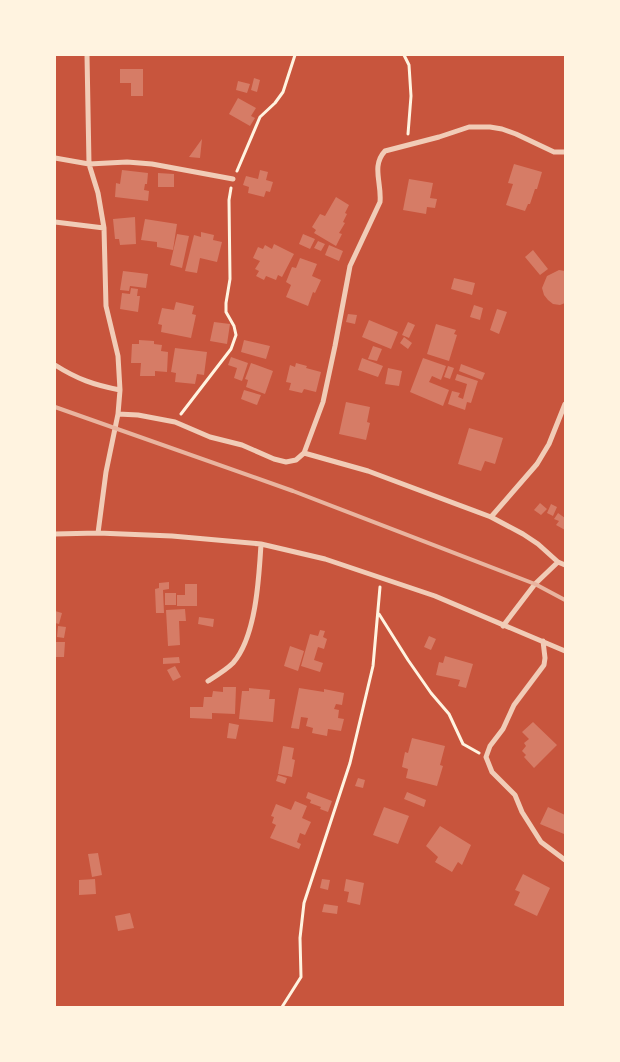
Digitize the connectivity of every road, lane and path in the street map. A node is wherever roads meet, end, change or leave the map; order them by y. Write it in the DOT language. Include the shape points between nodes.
graph roads {
  1 [pos="88,55"];
  2 [pos="295,55"];
  3 [pos="404,55"];
  4 [pos="405,145"];
  5 [pos="565,152"];
  6 [pos="55,158"];
  7 [pos="89,164"];
  8 [pos="233,179"];
  9 [pos="55,222"];
  10 [pos="104,228"];
  11 [pos="55,365"];
  12 [pos="120,390"];
  13 [pos="565,404"];
  14 [pos="118,414"];
  15 [pos="175,422"];
  16 [pos="304,453"];
  17 [pos="491,517"];
  18 [pos="98,533"];
  19 [pos="55,534"];
  20 [pos="261,544"];
  21 [pos="558,562"];
  22 [pos="565,565"];
  23 [pos="380,578"];
  24 [pos="378,613"];
  25 [pos="503,626"];
  26 [pos="543,641"];
  27 [pos="565,652"];
  28 [pos="208,681"];
  29 [pos="486,757"];
  30 [pos="565,860"];
  31 [pos="282,1007"];
  1 -- 7 [label="street"];
  2 -- 8 [label="path" via="283,92 260,117"];
  3 -- 4 [label="path" via="409,66 411,96 410,129"];
  4 -- 5 [label="street" via="469,127 490,127 516,134 554,152"];
  4 -- 16 [label="street" via="385,151 379,158 380,202 350,266 323,402"];
  6 -- 7 [label="street"];
  7 -- 8 [label="street" via="152,164"];
  7 -- 10 [label="street"];
  8 -- 15 [label="path" via="229,200 230,279 226,312 236,335 230,349"];
  9 -- 10 [label="street"];
  10 -- 12 [label="street" via="106,306 118,356"];
  11 -- 12 [label="street" via="74,377"];
  12 -- 14 [label="street"];
  13 -- 17 [label="street" via="537,464"];
  14 -- 15 [label="street"];
  14 -- 18 [label="street"];
  15 -- 16 [label="street" via="286,462 296,460"];
  16 -- 17 [label="street" via="368,471"];
  17 -- 21 [label="street" via="538,544"];
  18 -- 19 [label="street"];
  18 -- 20 [label="street"];
  20 -- 23 [label="street" via="325,559"];
  20 -- 28 [label="street" via="256,600 242,650 232,664"];
  21 -- 22 [label="street"];
  21 -- 25 [label="street" via="535,584"];
  23 -- 24 [label="path"];
  23 -- 25 [label="street" via="435,596"];
  24 -- 29 [label="path" via="449,714 463,744"];
  24 -- 31 [label="path" via="373,666 350,763 304,903 300,938 301,977"];
  25 -- 26 [label="street"];
  26 -- 27 [label="street"];
  26 -- 29 [label="street" via="544,665 514,705"];
  29 -- 30 [label="street" via="492,772 515,794 541,842"];
}
